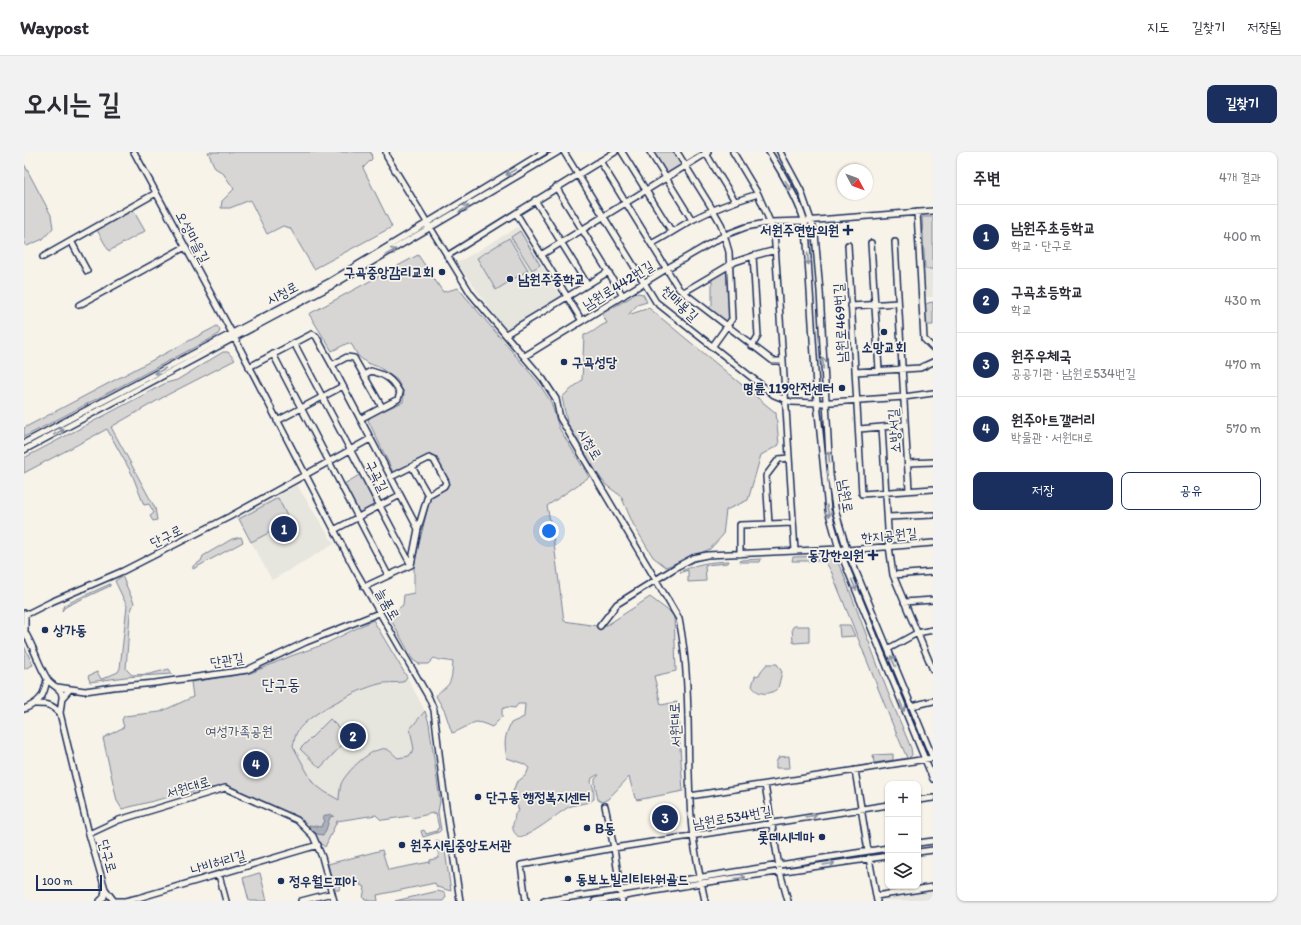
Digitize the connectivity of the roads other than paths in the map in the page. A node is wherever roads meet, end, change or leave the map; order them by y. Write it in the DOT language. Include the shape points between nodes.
graph roads {
  1 [pos="134,152"];
  2 [pos="386,152"];
  3 [pos="544,152"];
  4 [pos="558,152"];
  5 [pos="564,152"];
  6 [pos="615,152"];
  7 [pos="622,152"];
  8 [pos="650,152"];
  9 [pos="678,152"];
  10 [pos="707,152"];
  11 [pos="733,152"];
  12 [pos="769,152"];
  13 [pos="780,152"];
  14 [pos="600,161"];
  15 [pos="686,166"];
  16 [pos="578,174"];
  17 [pos="666,178"];
  18 [pos="556,187"];
  19 [pos="646,190"];
  20 [pos="156,193"];
  21 [pos="758,194"];
  22 [pos="536,200"];
  23 [pos="735,201"];
  24 [pos="626,203"];
  25 [pos="714,210"];
  26 [pos="933,211"];
  27 [pos="516,212"];
  28 [pos="917,212"];
  29 [pos="604,216"];
  30 [pos="692,220"];
  31 [pos="811,220"];
  32 [pos="804,221"];
  33 [pos="771,222"];
  34 [pos="427,223"];
  35 [pos="430,229"];
  36 [pos="581,230"];
  37 [pos="672,232"];
  38 [pos="725,235"];
  39 [pos="71,241"];
  40 [pos="895,242"];
  41 [pos="561,243"];
  42 [pos="871,243"];
  43 [pos="651,244"];
  44 [pos="848,245"];
  45 [pos="185,247"];
  46 [pos="776,250"];
  47 [pos="541,255"];
  48 [pos="447,256"];
  49 [pos="752,256"];
  50 [pos="43,257"];
  51 [pos="730,264"];
  52 [pos="666,269"];
  53 [pos="87,271"];
  54 [pos="608,272"];
  55 [pos="644,283"];
  56 [pos="587,284"];
  57 [pos="684,292"];
  58 [pos="567,296"];
  59 [pos="623,296"];
  60 [pos="898,303"];
  61 [pos="79,305"];
  62 [pos="875,305"];
  63 [pos="851,306"];
  64 [pos="582,321"];
  65 [pos="727,326"];
  66 [pos="506,334"];
  67 [pos="233,336"];
  68 [pos="294,343"];
  69 [pos="752,346"];
  70 [pos="712,347"];
  71 [pos="933,348"];
  72 [pos="273,354"];
  73 [pos="525,356"];
  74 [pos="783,361"];
  75 [pos="933,362"];
  76 [pos="332,365"];
  77 [pos="249,367"];
  78 [pos="902,369"];
  79 [pos="879,370"];
  80 [pos="855,372"];
  81 [pos="364,375"];
  82 [pos="343,386"];
  83 [pos="933,393"];
  84 [pos="322,397"];
  85 [pos="904,397"];
  86 [pos="857,399"];
  87 [pos="785,400"];
  88 [pos="825,402"];
  89 [pos="817,403"];
  90 [pos="382,407"];
  91 [pos="302,408"];
  92 [pos="360,419"];
  93 [pos="277,421"];
  94 [pos="905,425"];
  95 [pos="882,427"];
  96 [pos="859,429"];
  97 [pos="370,439"];
  98 [pos="24,443"];
  99 [pos="24,450"];
  100 [pos="350,450"];
  101 [pos="789,458"];
  102 [pos="329,462"];
  103 [pos="933,462"];
  104 [pos="908,463"];
  105 [pos="412,467"];
  106 [pos="305,475"];
  107 [pos="391,477"];
  108 [pos="933,489"];
  109 [pos="910,490"];
  110 [pos="886,492"];
  111 [pos="400,495"];
  112 [pos="428,495"];
  113 [pos="379,506"];
  114 [pos="933,515"];
  115 [pos="358,517"];
  116 [pos="888,517"];
  117 [pos="792,523"];
  118 [pos="769,524"];
  119 [pos="418,529"];
  120 [pos="334,530"];
  121 [pos="933,543"];
  122 [pos="889,546"];
  123 [pos="839,549"];
  124 [pos="847,550"];
  125 [pos="795,551"];
  126 [pos="740,554"];
  127 [pos="411,565"];
  128 [pos="933,572"];
  129 [pos="388,574"];
  130 [pos="893,575"];
  131 [pos="656,579"];
  132 [pos="364,587"];
  133 [pos="933,600"];
  134 [pos="904,602"];
  135 [pos="379,613"];
  136 [pos="24,616"];
  137 [pos="600,626"];
  138 [pos="933,630"];
  139 [pos="24,632"];
  140 [pos="917,633"];
  141 [pos="888,649"];
  142 [pos="933,653"];
  143 [pos="926,654"];
  144 [pos="933,670"];
  145 [pos="48,679"];
  146 [pos="55,687"];
  147 [pos="46,690"];
  148 [pos="69,690"];
  149 [pos="43,696"];
  150 [pos="62,700"];
  151 [pos="933,701"];
  152 [pos="36,704"];
  153 [pos="47,704"];
  154 [pos="53,706"];
  155 [pos="912,706"];
  156 [pos="24,709"];
  157 [pos="60,712"];
  158 [pos="933,758"];
  159 [pos="925,760"];
  160 [pos="856,770"];
  161 [pos="933,779"];
  162 [pos="765,785"];
  163 [pos="690,796"];
  164 [pos="933,798"];
  165 [pos="921,800"];
  166 [pos="885,805"];
  167 [pos="605,806"];
  168 [pos="862,808"];
  169 [pos="773,823"];
  170 [pos="89,834"];
  171 [pos="693,836"];
  172 [pos="933,841"];
  173 [pos="921,843"];
  174 [pos="318,845"];
  175 [pos="614,848"];
  176 [pos="885,848"];
  177 [pos="933,850"];
  178 [pos="868,851"];
  179 [pos="921,852"];
  180 [pos="885,856"];
  181 [pos="869,858"];
  182 [pos="779,864"];
  183 [pos="780,872"];
  184 [pos="219,875"];
  185 [pos="700,877"];
  186 [pos="701,883"];
  187 [pos="933,887"];
  188 [pos="620,890"];
  189 [pos="332,894"];
  190 [pos="105,898"];
  191 [pos="621,899"];
  192 [pos="876,899"];
  193 [pos="114,901"];
  194 [pos="124,901"];
  195 [pos="226,901"];
  196 [pos="301,901"];
  197 [pos="334,901"];
  198 [pos="460,901"];
  199 [pos="526,901"];
  200 [pos="544,901"];
  201 [pos="595,901"];
  202 [pos="706,901"];
  203 [pos="788,901"];
  1 -- 20 [label="street, 오성마을길"];
  2 -- 34 [label="street"];
  3 -- 34 [label="street, 시청로, one-way"];
  35 -- 4 [label="street, 시청로, one-way"];
  5 -- 16 [label="street, 천매봉길"];
  6 -- 14 [label="street"];
  7 -- 19 [label="street"];
  8 -- 17 [label="street"];
  9 -- 15 [label="street"];
  10 -- 15 [label="street"];
  10 -- 23 [label="street"];
  11 -- 21 [label="street"];
  12 -- 32 [label="street, 남원로, one-way"];
  13 -- 31 [label="street, 남원로" via="801,191"];
  14 -- 16 [label="street"];
  14 -- 24 [label="street, 천매봉길"];
  15 -- 17 [label="street"];
  15 -- 25 [label="street"];
  16 -- 18 [label="street"];
  16 -- 29 [label="street, 천매봉길"];
  17 -- 19 [label="street"];
  17 -- 30 [label="street"];
  18 -- 22 [label="street"];
  18 -- 36 [label="street"];
  19 -- 24 [label="street"];
  19 -- 37 [label="street"];
  20 -- 39 [label="street"];
  20 -- 45 [label="street, 오성마을길"];
  21 -- 23 [label="street"];
  21 -- 33 [label="street"];
  22 -- 27 [label="street"];
  22 -- 41 [label="street"];
  23 -- 25 [label="street"];
  24 -- 29 [label="street"];
  24 -- 43 [label="street, 천매봉길"];
  25 -- 30 [label="street"];
  25 -- 38 [label="street"];
  26 -- 28 [label="street"];
  27 -- 47 [label="street"];
  27 -- 48 [label="street"];
  28 -- 31 [label="street"];
  28 -- 71 [label="street" via="924,339"];
  29 -- 36 [label="street"];
  29 -- 55 [label="street, 천매봉길"];
  30 -- 37 [label="street"];
  31 -- 32 [label="street, 남원로442번길"];
  88 -- 31 [label="street, 남원로, one-way" via="820,291 815,234"];
  32 -- 33 [label="street, 남원로442번길"];
  32 -- 89 [label="street, 남원로, one-way"];
  33 -- 38 [label="street, 남원로442번길"];
  33 -- 46 [label="street"];
  34 -- 35 [label="street"];
  34 -- 67 [label="street, 시청로"];
  35 -- 48 [label="street, 시청로"];
  67 -- 35 [label="street, 시청로, one-way" via="331,286"];
  36 -- 41 [label="street"];
  36 -- 54 [label="street"];
  37 -- 43 [label="street"];
  38 -- 51 [label="street"];
  38 -- 52 [label="street, 남원로442번길"];
  39 -- 50 [label="street"];
  39 -- 53 [label="street"];
  40 -- 60 [label="street"];
  41 -- 47 [label="street"];
  41 -- 56 [label="street"];
  42 -- 62 [label="street"];
  43 -- 52 [label="street, 천매봉길"];
  44 -- 63 [label="street, 남원로469번길"];
  45 -- 61 [label="street"];
  45 -- 67 [label="street, 오성마을길"];
  46 -- 49 [label="street, 천매봉길"];
  46 -- 74 [label="street"];
  47 -- 58 [label="street"];
  48 -- 66 [label="street, 시청로" via="471,294"];
  49 -- 51 [label="street, 천매봉길"];
  49 -- 69 [label="street" via="758,336"];
  51 -- 57 [label="street, 천매봉길"];
  51 -- 65 [label="street" via="732,319"];
  52 -- 55 [label="street, 남원로442번길"];
  52 -- 57 [label="street, 천매봉길" via="679,289"];
  54 -- 56 [label="street"];
  54 -- 59 [label="street"];
  55 -- 59 [label="street, 남원로442번길"];
  55 -- 70 [label="street, 천매봉길" via="656,302"];
  56 -- 58 [label="street"];
  57 -- 65 [label="street, 천매봉길"];
  58 -- 64 [label="street"];
  58 -- 66 [label="street"];
  59 -- 64 [label="street, 남원로442번길"];
  60 -- 62 [label="street"];
  60 -- 78 [label="street"];
  62 -- 63 [label="street"];
  62 -- 79 [label="street"];
  63 -- 80 [label="street, 남원로469번길"];
  64 -- 73 [label="street, 남원로442번길"];
  65 -- 69 [label="street, 천매봉길"];
  65 -- 70 [label="street"];
  66 -- 73 [label="street, 시청로"];
  67 -- 77 [label="street, 늘품로"];
  67 -- 98 [label="street, 시청로, one-way"];
  99 -- 67 [label="street, 시청로, one-way"];
  68 -- 72 [label="street, 구곡길"];
  68 -- 76 [label="street, 구곡길" via="312,334 316,336"];
  68 -- 84 [label="street, 구곡길"];
  69 -- 74 [label="street, 천매봉길" via="773,362"];
  70 -- 87 [label="street, 천매봉길" via="774,395"];
  72 -- 77 [label="street, 구곡길"];
  72 -- 91 [label="street"];
  73 -- 131 [label="street, 시청로" via="556,398 560,418"];
  74 -- 87 [label="street"];
  75 -- 78 [label="street" via="920,368"];
  76 -- 81 [label="street" via="347,357 354,358"];
  76 -- 82 [label="street, 구곡길"];
  77 -- 93 [label="street, 늘품로"];
  78 -- 79 [label="street"];
  78 -- 85 [label="street"];
  79 -- 80 [label="street"];
  80 -- 86 [label="street, 남원로469번길"];
  81 -- 90 [label="street"];
  81 -- 90 [label="street" via="371,371 390,378 400,393 398,399"];
  82 -- 84 [label="street"];
  82 -- 92 [label="street, 구곡길"];
  83 -- 85 [label="street"];
  84 -- 91 [label="street"];
  84 -- 100 [label="street, 구곡길"];
  85 -- 86 [label="street"];
  85 -- 94 [label="street, 소방서길"];
  86 -- 88 [label="street"];
  86 -- 96 [label="street, 남원로469번길"];
  87 -- 89 [label="street, 천매봉길"];
  87 -- 101 [label="street"];
  88 -- 89 [label="street"];
  124 -- 88 [label="street, 남원로, one-way" via="836,513 831,482"];
  89 -- 123 [label="street, 남원로, one-way" via="828,510"];
  90 -- 92 [label="street"];
  91 -- 93 [label="street"];
  91 -- 102 [label="street"];
  92 -- 97 [label="street, 구곡길"];
  93 -- 106 [label="street, 늘품로"];
  94 -- 95 [label="street"];
  94 -- 104 [label="street, 소방서길"];
  95 -- 96 [label="street"];
  95 -- 110 [label="street, 소방서길"];
  96 -- 110 [label="street, 남원로469번길" via="862,494"];
  97 -- 100 [label="street, 단구로"];
  97 -- 107 [label="street, 구곡길"];
  100 -- 102 [label="street, 단구로"];
  100 -- 113 [label="street, 구곡길"];
  101 -- 117 [label="street"];
  101 -- 118 [label="street" via="779,459 766,476"];
  102 -- 106 [label="street, 단구로"];
  102 -- 115 [label="street"];
  103 -- 104 [label="street, 소방서길"];
  104 -- 109 [label="street, 소방서길"];
  105 -- 107 [label="street, 구곡길"];
  105 -- 112 [label="street"];
  105 -- 112 [label="street, 구곡길" via="429,458 438,465 446,482 444,486"];
  106 -- 120 [label="street, 늘품로"];
  106 -- 136 [label="street, 단구로" via="123,571"];
  107 -- 111 [label="street, 구곡길"];
  108 -- 109 [label="street"];
  109 -- 110 [label="street"];
  110 -- 116 [label="street, 소방서길"];
  111 -- 113 [label="street"];
  111 -- 119 [label="street, 구곡길"];
  112 -- 119 [label="street"];
  113 -- 115 [label="street"];
  113 -- 127 [label="street, 구곡길"];
  114 -- 116 [label="street"];
  115 -- 120 [label="street"];
  115 -- 129 [label="street"];
  116 -- 122 [label="street, 소방서길"];
  117 -- 118 [label="street"];
  117 -- 125 [label="street"];
  118 -- 126 [label="street" via="740,525"];
  119 -- 127 [label="street"];
  120 -- 132 [label="street, 늘품로"];
  121 -- 122 [label="street, 한지공원길"];
  122 -- 124 [label="street, 한지공원길"];
  122 -- 130 [label="street, 소방서길"];
  123 -- 124 [label="street, 한지공원길"];
  123 -- 125 [label="street"];
  123 -- 159 [label="street, 남원로, one-way"];
  124 -- 141 [label="street, 남원로"];
  125 -- 126 [label="street"];
  126 -- 131 [label="street" via="693,558"];
  127 -- 129 [label="street"];
  128 -- 130 [label="street"];
  129 -- 132 [label="street"];
  130 -- 134 [label="street, 소방서길"];
  131 -- 137 [label="street" via="618,604"];
  131 -- 163 [label="street, 서원대로" via="679,619 683,638"];
  132 -- 135 [label="street, 늘품로"];
  133 -- 134 [label="street"];
  134 -- 140 [label="street, 소방서길"];
  135 -- 148 [label="street, 단관길" via="306,642 247,670 85,692"];
  135 -- 198 [label="street, 늘품로" via="434,710"];
  136 -- 139 [label="street"];
  138 -- 140 [label="street"];
  139 -- 145 [label="street"];
  140 -- 141 [label="street"];
  140 -- 143 [label="street, 소방서길"];
  155 -- 141 [label="street, 남원로, one-way"];
  142 -- 143 [label="street"];
  143 -- 144 [label="street, 소방서길"];
  145 -- 146 [label="street"];
  145 -- 147 [label="street"];
  146 -- 147 [label="street"];
  146 -- 148 [label="street, 단관길"];
  146 -- 150 [label="street" via="62,692"];
  147 -- 149 [label="street"];
  148 -- 150 [label="street"];
  149 -- 152 [label="street"];
  149 -- 153 [label="street"];
  150 -- 154 [label="street"];
  150 -- 157 [label="street, 단구로"];
  151 -- 155 [label="street"];
  152 -- 153 [label="street"];
  152 -- 156 [label="street"];
  153 -- 154 [label="street"];
  154 -- 157 [label="street"];
  155 -- 158 [label="street, 남원로"];
  157 -- 170 [label="street, 단구로"];
  158 -- 159 [label="street, 남원로"];
  159 -- 160 [label="street, 남원로"];
  159 -- 161 [label="street, 남원로"];
  160 -- 162 [label="street, 남원로"];
  160 -- 168 [label="street"];
  162 -- 163 [label="street, 남원로"];
  162 -- 169 [label="street"];
  163 -- 171 [label="street, 서원대로"];
  164 -- 165 [label="street"];
  166 -- 168 [label="street, 남원로534번길"];
  167 -- 175 [label="street"];
  169 -- 168 [label="street, 남원로534번길, one-way"];
  168 -- 178 [label="street"];
  169 -- 171 [label="street, 남원로534번길"];
  169 -- 182 [label="street"];
  170 -- 174 [label="street, 서원대로" via="119,820 225,788 297,820"];
  170 -- 190 [label="street, 단구로" via="105,889"];
  171 -- 175 [label="street, 남원로534번길"];
  171 -- 185 [label="street, 서원대로"];
  172 -- 173 [label="street"];
  174 -- 184 [label="street, 나비허리길"];
  174 -- 189 [label="street, 서원대로"];
  175 -- 188 [label="street"];
  175 -- 199 [label="street, 남원로534번길" via="520,865"];
  176 -- 178 [label="street"];
  177 -- 179 [label="street"];
  178 -- 182 [label="street"];
  180 -- 181 [label="street"];
  183 -- 181 [label="street, one-way"];
  181 -- 192 [label="street"];
  182 -- 183 [label="street"];
  182 -- 185 [label="street"];
  186 -- 183 [label="street, one-way"];
  183 -- 203 [label="street"];
  184 -- 194 [label="street, 나비허리길"];
  184 -- 195 [label="street"];
  185 -- 186 [label="street, 서원대로"];
  185 -- 188 [label="street"];
  186 -- 191 [label="street"];
  186 -- 202 [label="street"];
  187 -- 192 [label="street"];
  188 -- 191 [label="street"];
  188 -- 200 [label="street"];
  189 -- 196 [label="street"];
  189 -- 197 [label="street, 서원대로"];
  190 -- 193 [label="street, 단구로"];
  191 -- 201 [label="street"];
  193 -- 194 [label="street, 나비허리길"];
}
